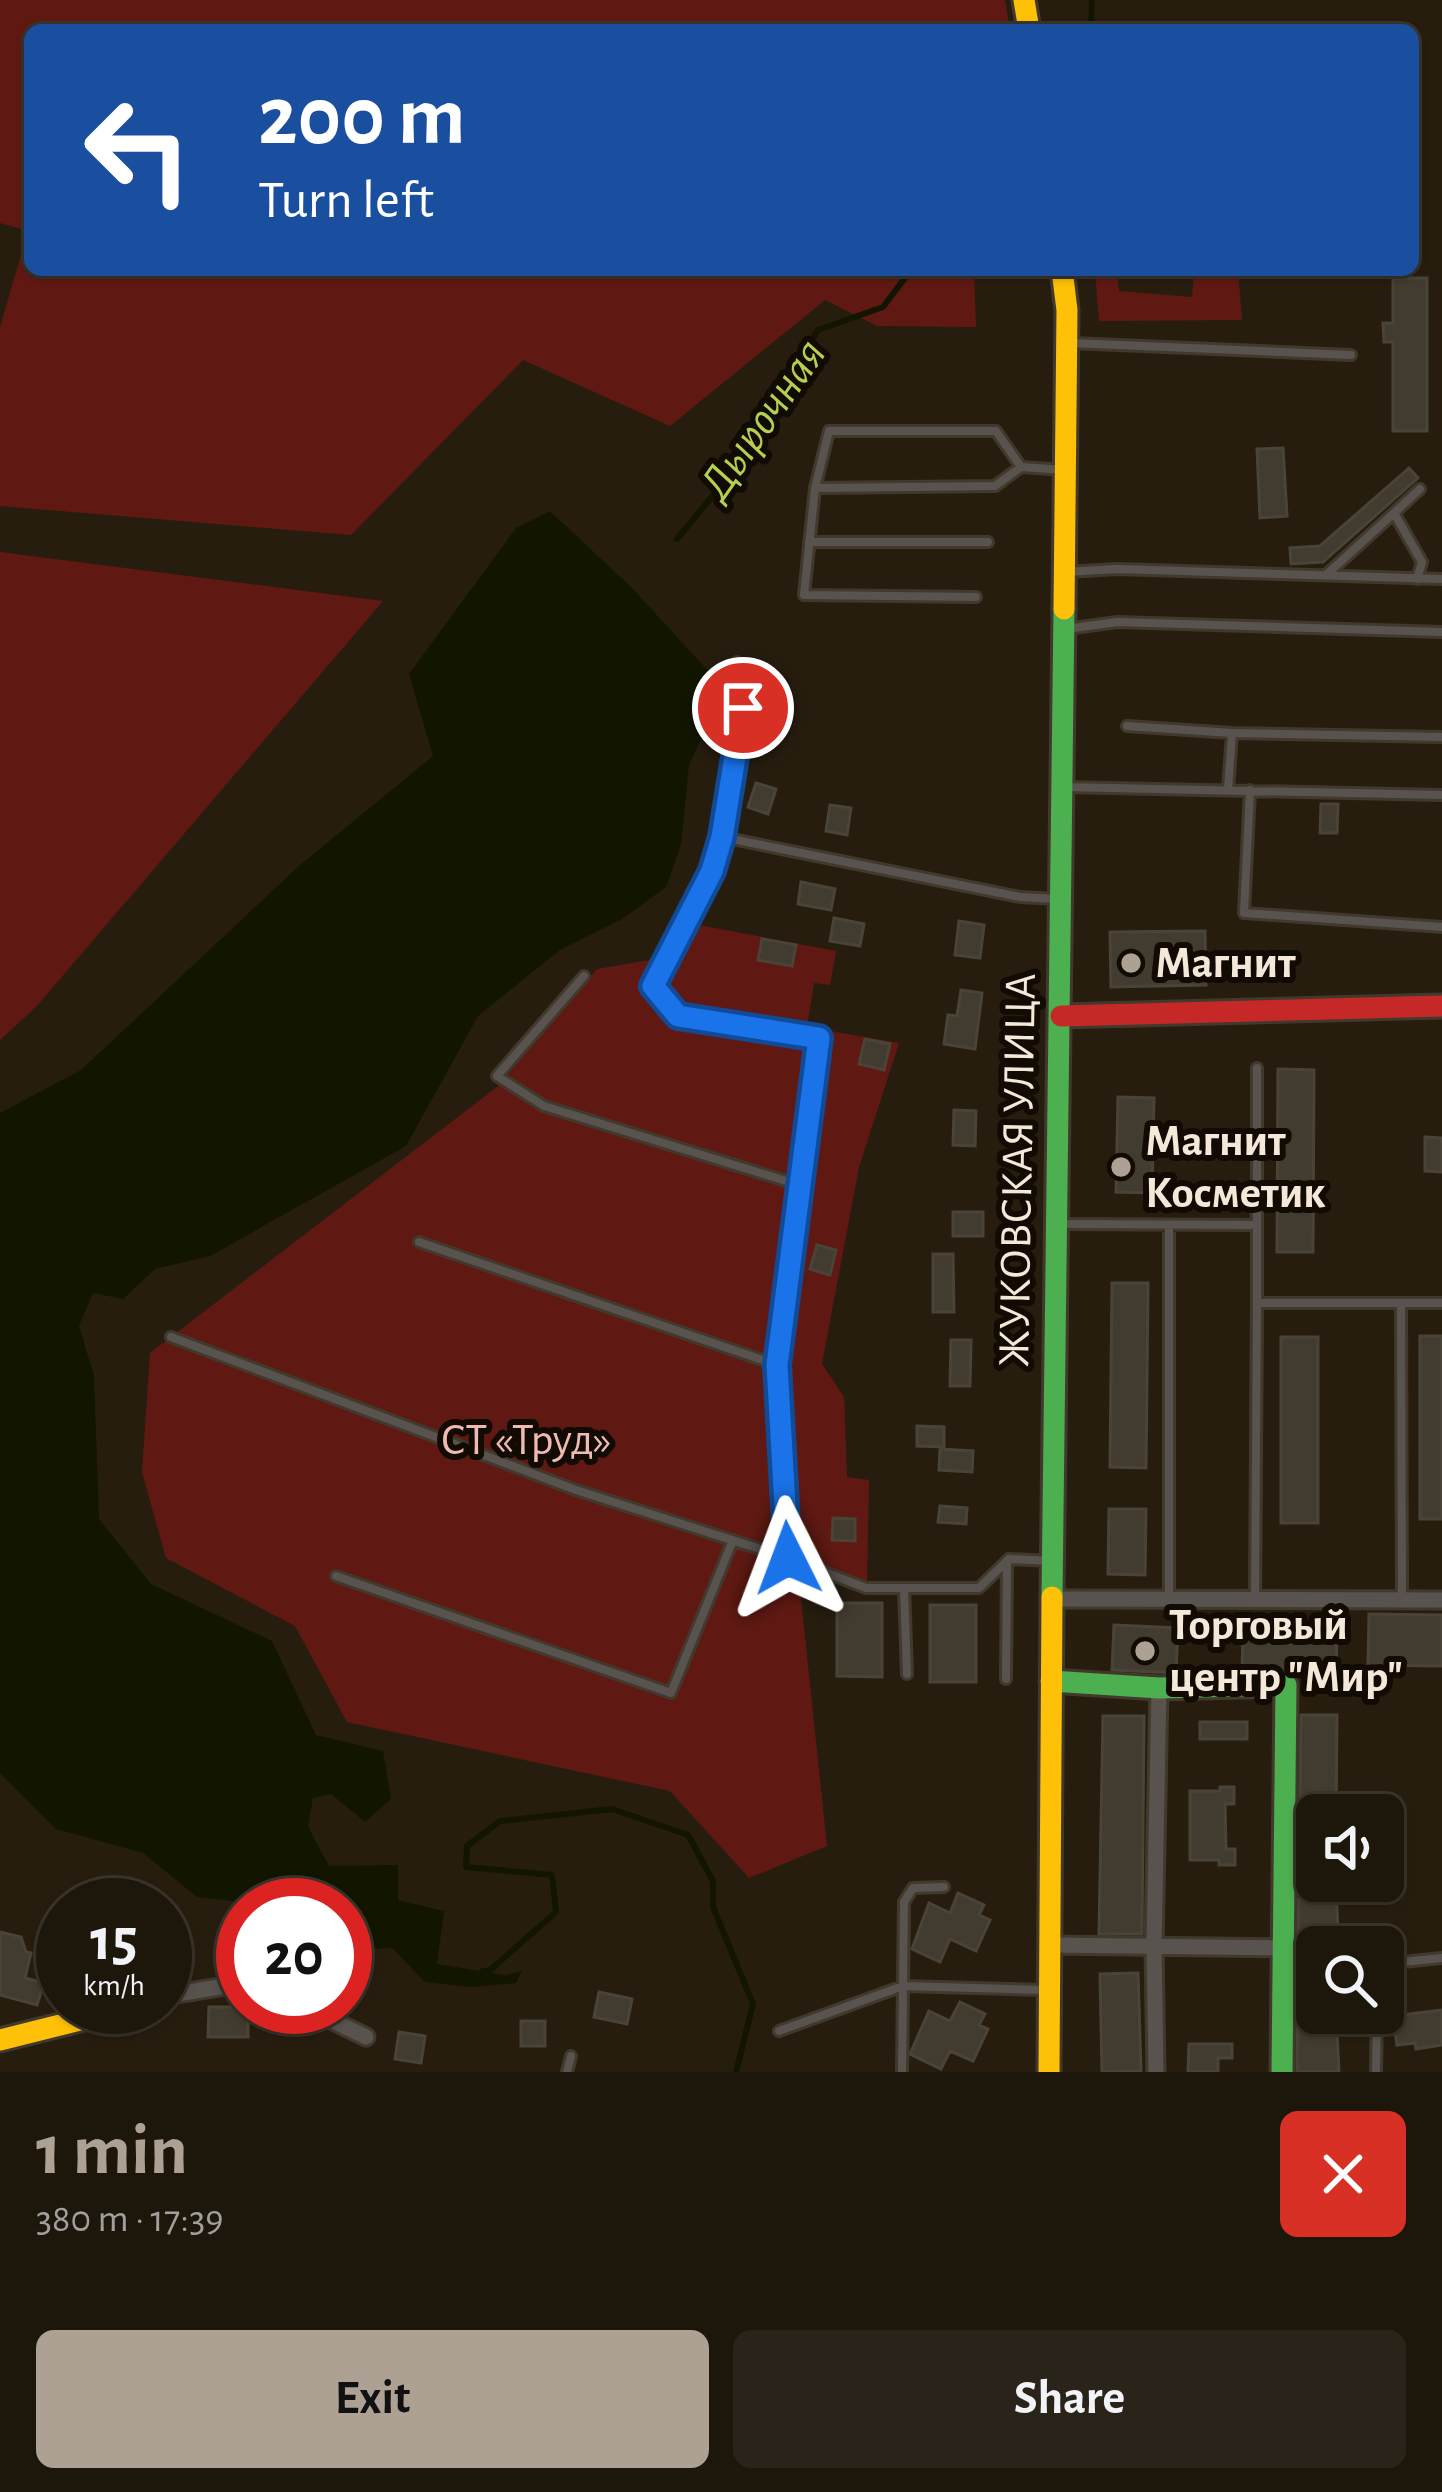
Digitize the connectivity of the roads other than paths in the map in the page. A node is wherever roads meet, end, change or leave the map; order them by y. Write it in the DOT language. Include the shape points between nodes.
graph roads {
  1 [pos="1062,276"];
  2 [pos="1066,343"];
  3 [pos="1351,355"];
  4 [pos="1021,467"];
  5 [pos="1064,470"];
  6 [pos="815,488"];
  7 [pos="1420,489"];
  8 [pos="1394,513"];
  9 [pos="809,542"];
  10 [pos="988,542"];
  11 [pos="1064,572"];
  12 [pos="1326,576"];
  13 [pos="1417,579"];
  14 [pos="1442,579"];
  15 [pos="976,597"];
  16 [pos="1064,629"];
  17 [pos="1442,632"];
  18 [pos="737,662"];
  19 [pos="743,708"];
  20 [pos="1127,726"];
  21 [pos="715,733"];
  22 [pos="1232,733"];
  23 [pos="1442,737"];
  24 [pos="1063,787"];
  25 [pos="1228,790"];
  26 [pos="1250,790"];
  27 [pos="1442,795"];
  28 [pos="722,837"];
  29 [pos="1060,899"];
  30 [pos="1442,927"];
  31 [pos="584,976"];
  32 [pos="1442,1006"];
  33 [pos="1060,1016"];
  34 [pos="1257,1068"];
  35 [pos="799,1185"];
  36 [pos="1054,1224"];
  37 [pos="1169,1225"];
  38 [pos="1257,1225"];
  39 [pos="419,1242"];
  40 [pos="1257,1303"];
  41 [pos="1400,1303"];
  42 [pos="1442,1303"];
  43 [pos="171,1336"];
  44 [pos="777,1365"];
  45 [pos="733,1540"];
  46 [pos="788,1558"];
  47 [pos="1052,1561"];
  48 [pos="1007,1562"];
  49 [pos="336,1576"];
  50 [pos="904,1588"];
  51 [pos="1051,1599"];
  52 [pos="1168,1599"];
  53 [pos="1255,1599"];
  54 [pos="1402,1600"];
  55 [pos="1442,1600"];
  56 [pos="907,1674"];
  57 [pos="1006,1679"];
  58 [pos="1052,1681"];
  59 [pos="1159,1688"];
  60 [pos="944,1887"];
  61 [pos="1049,1945"];
  62 [pos="1154,1947"];
  63 [pos="1284,1948"];
  64 [pos="1442,1958"];
  65 [pos="1404,1962"];
  66 [pos="903,1986"];
  67 [pos="1050,1990"];
  68 [pos="36,2031"];
  69 [pos="779,2031"];
  70 [pos="359,2034"];
  71 [pos="1377,2034"];
  72 [pos="367,2038"];
  73 [pos="0,2040"];
  74 [pos="571,2056"];
  75 [pos="567,2072"];
  76 [pos="902,2072"];
  77 [pos="1049,2072"];
  78 [pos="1156,2072"];
  79 [pos="1282,2072"];
  80 [pos="1376,2072"];
  1 -- 2 [label="main road, ЖУКОВСКАЯ УЛИЦА"];
  2 -- 3 [label="lane"];
  2 -- 5 [label="main road, ЖУКОВСКАЯ УЛИЦА"];
  4 -- 5 [label="lane"];
  4 -- 6 [label="lane" via="995,486"];
  4 -- 6 [label="lane" via="996,431 829,431"];
  5 -- 11 [label="main road, ЖУКОВСКАЯ УЛИЦА"];
  6 -- 9 [label="lane"];
  7 -- 8 [label="lane"];
  8 -- 12 [label="lane"];
  8 -- 13 [label="lane" via="1422,562"];
  9 -- 10 [label="lane"];
  9 -- 15 [label="lane" via="804,595"];
  11 -- 12 [label="lane"];
  11 -- 16 [label="main road, ЖУКОВСКАЯ УЛИЦА"];
  12 -- 13 [label="lane"];
  13 -- 14 [label="lane"];
  16 -- 17 [label="lane" via="1117,622"];
  16 -- 24 [label="main road, ЖУКОВСКАЯ УЛИЦА"];
  18 -- 19 [label="lane"];
  19 -- 21 [label="lane"];
  19 -- 28 [label="lane"];
  20 -- 22 [label="lane"];
  22 -- 23 [label="lane"];
  22 -- 25 [label="lane"];
  24 -- 25 [label="lane"];
  24 -- 29 [label="main road, ЖУКОВСКАЯ УЛИЦА"];
  25 -- 26 [label="lane"];
  26 -- 27 [label="lane"];
  26 -- 30 [label="lane" via="1244,913"];
  28 -- 29 [label="lane"];
  28 -- 35 [label="lane" via="653,986 678,1016 819,1038"];
  29 -- 33 [label="main road, ЖУКОВСКАЯ УЛИЦА"];
  31 -- 35 [label="lane" via="497,1076 544,1106"];
  32 -- 33 [label="main road"];
  33 -- 36 [label="main road, ЖУКОВСКАЯ УЛИЦА"];
  34 -- 38 [label="lane"];
  35 -- 44 [label="lane"];
  36 -- 37 [label="lane"];
  36 -- 47 [label="main road, ЖУКОВСКАЯ УЛИЦА"];
  37 -- 38 [label="lane"];
  37 -- 52 [label="lane"];
  38 -- 40 [label="lane"];
  39 -- 44 [label="lane"];
  40 -- 41 [label="lane"];
  40 -- 53 [label="lane"];
  41 -- 42 [label="lane"];
  41 -- 54 [label="lane"];
  43 -- 45 [label="lane" via="576,1490"];
  44 -- 46 [label="lane"];
  45 -- 46 [label="lane"];
  45 -- 49 [label="lane" via="671,1693"];
  46 -- 50 [label="lane" via="866,1588"];
  47 -- 48 [label="lane"];
  47 -- 51 [label="main road, ЖУКОВСКАЯ УЛИЦА"];
  48 -- 50 [label="lane" via="979,1588"];
  48 -- 57 [label="lane"];
  50 -- 56 [label="lane"];
  51 -- 52 [label="street"];
  51 -- 58 [label="main road, ЖУКОВСКАЯ УЛИЦА"];
  52 -- 53 [label="street"];
  53 -- 54 [label="street"];
  54 -- 55 [label="street"];
  58 -- 59 [label="main road"];
  58 -- 61 [label="main road, ЖУКОВСКАЯ УЛИЦА"];
  59 -- 62 [label="street"];
  59 -- 63 [label="main road" via="1286,1685"];
  60 -- 66 [label="lane" via="914,1888 904,1902"];
  61 -- 62 [label="street"];
  61 -- 67 [label="main road, ЖУКОВСКАЯ УЛИЦА"];
  62 -- 63 [label="street"];
  62 -- 78 [label="street"];
  63 -- 79 [label="main road"];
  64 -- 65 [label="lane"];
  66 -- 67 [label="lane"];
  66 -- 69 [label="lane"];
  66 -- 76 [label="lane"];
  67 -- 77 [label="main road, ЖУКОВСКАЯ УЛИЦА"];
  68 -- 73 [label="main road"];
  70 -- 72 [label="street"];
  71 -- 80 [label="lane"];
  74 -- 75 [label="lane"];
}
